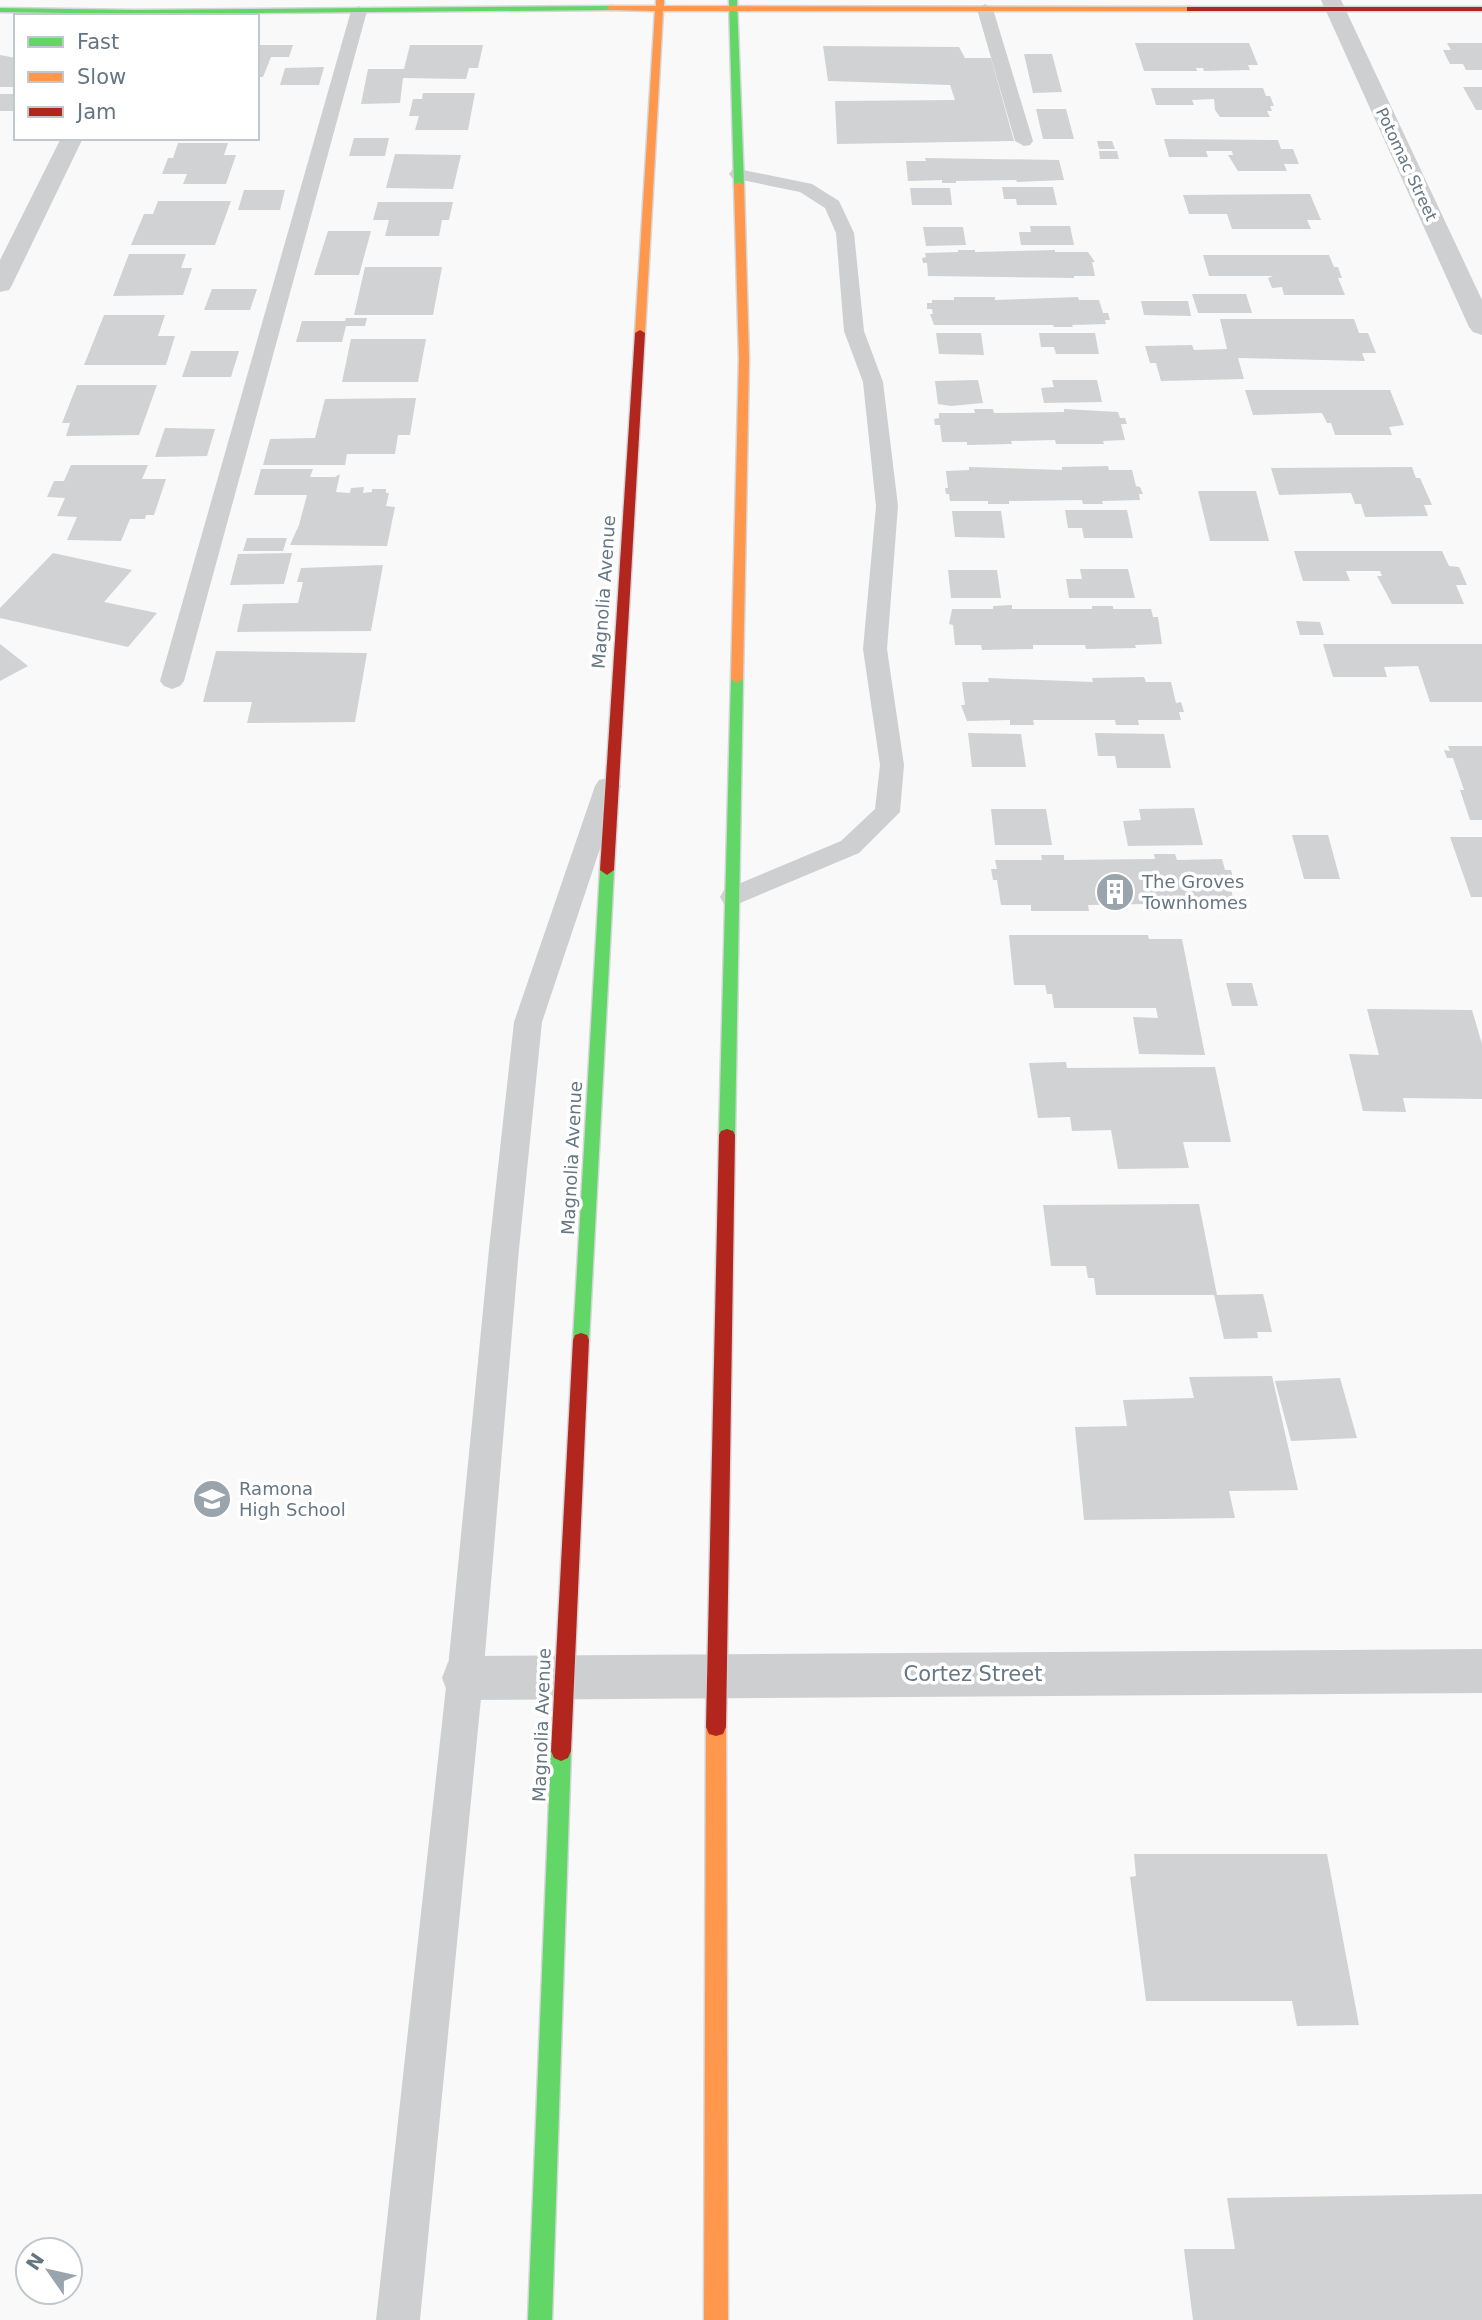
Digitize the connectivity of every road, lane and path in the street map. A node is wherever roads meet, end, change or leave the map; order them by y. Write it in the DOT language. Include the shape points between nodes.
graph roads {
  1 [pos="660,4"];
  2 [pos="733,4"];
  3 [pos="827,4"];
  4 [pos="1068,4"];
  5 [pos="1333,4"];
  6 [pos="985,9"];
  7 [pos="1482,9"];
  8 [pos="0,10"];
  9 [pos="359,10"];
  10 [pos="134,14"];
  11 [pos="71,140"];
  12 [pos="1024,141"];
  13 [pos="738,174"];
  14 [pos="10,239"];
  15 [pos="0,285"];
  16 [pos="1482,327"];
  17 [pos="172,681"];
  18 [pos="612,772"];
  19 [pos="733,897"];
  20 [pos="1482,1671"];
  21 [pos="716,1676"];
  22 [pos="465,1678"];
  23 [pos="562,1680"];
  24 [pos="398,2320"];
  25 [pos="540,2320"];
  26 [pos="716,2320"];
  1 -- 2 [label="main road"];
  1 -- 9 [label="main road"];
  1 -- 18 [label="main road, Magnolia Avenue"];
  2 -- 3 [label="main road"];
  2 -- 13 [label="main road"];
  3 -- 6 [label="main road"];
  4 -- 5 [label="main road"];
  4 -- 6 [label="main road"];
  5 -- 7 [label="main road"];
  5 -- 16 [label="street, Potomac Street"];
  6 -- 12 [label="lane"];
  8 -- 10 [label="main road"];
  9 -- 10 [label="main road"];
  9 -- 17 [label="lane"];
  11 -- 14 [label="street"];
  13 -- 19 [label="main road" via="744,359"];
  13 -- 19 [label="lane" via="806,188 833,205 845,233 854,331 873,383 887,506 875,649 892,765 887,812 850,848"];
  14 -- 15 [label="street"];
  18 -- 22 [label="lane" via="528,1022"];
  18 -- 23 [label="main road, Magnolia Avenue"];
  19 -- 21 [label="main road"];
  20 -- 21 [label="street, Cortez Street"];
  21 -- 23 [label="street, Cortez Street"];
  21 -- 26 [label="main road"];
  22 -- 23 [label="street, Cortez Street"];
  22 -- 24 [label="lane"];
  23 -- 25 [label="main road, Magnolia Avenue"];
}
